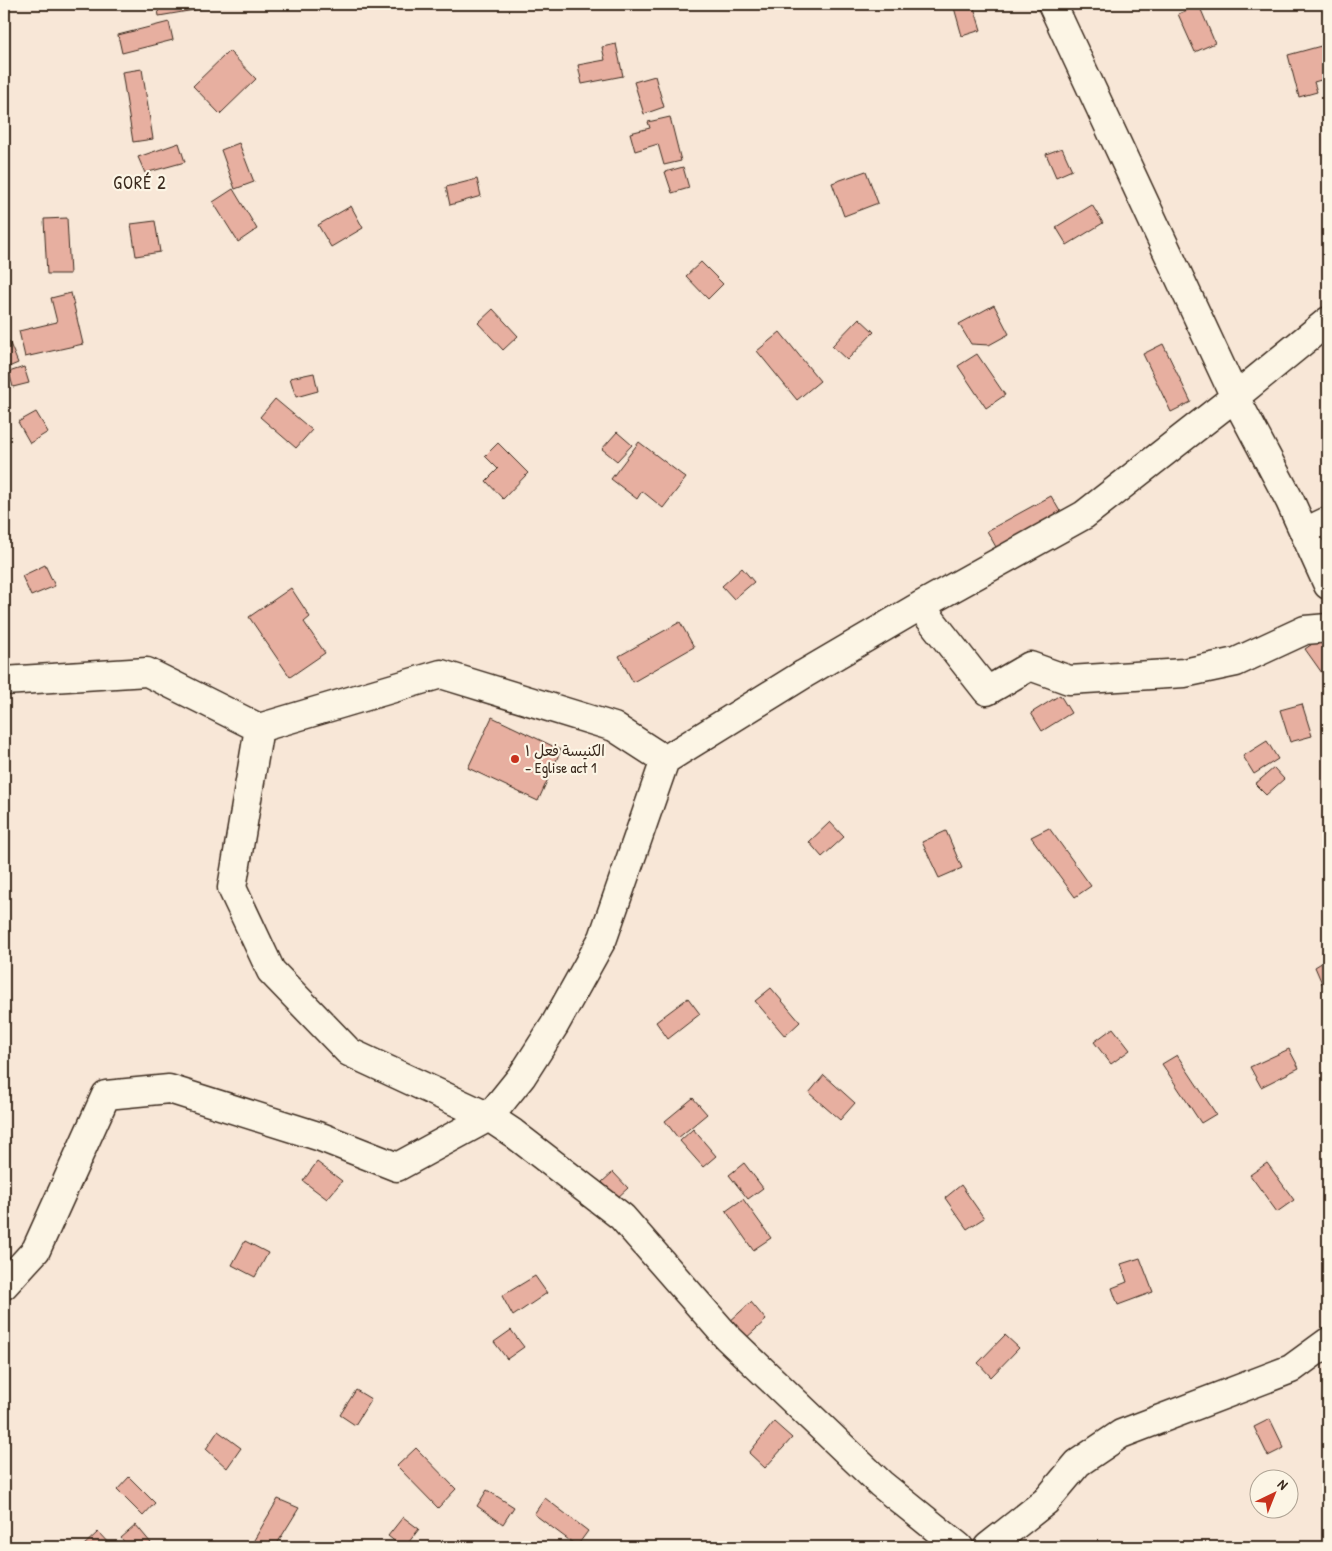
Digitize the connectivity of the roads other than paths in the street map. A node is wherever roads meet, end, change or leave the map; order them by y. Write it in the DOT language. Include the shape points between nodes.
graph roads {
  1 [pos="1052,4"];
  2 [pos="1328,321"];
  3 [pos="1235,397"];
  4 [pos="1316,527"];
  5 [pos="1328,585"];
  6 [pos="920,606"];
  7 [pos="1328,628"];
  8 [pos="4,681"];
  9 [pos="259,728"];
  10 [pos="665,760"];
  11 [pos="489,1116"];
  12 [pos="4,1284"];
  13 [pos="1328,1342"];
  14 [pos="959,1547"];
  15 [pos="988,1547"];
  1 -- 3 [label="street"];
  2 -- 3 [label="street"];
  3 -- 4 [label="street" via="1290,501"];
  3 -- 6 [label="street" via="1084,515"];
  4 -- 5 [label="street"];
  6 -- 7 [label="street" via="987,691 1030,666 1068,680 1184,674 1236,662 1305,630"];
  6 -- 10 [label="street"];
  8 -- 9 [label="street" via="147,672"];
  9 -- 10 [label="street" via="441,674 614,727"];
  9 -- 11 [label="street" via="232,888 271,972 349,1052"];
  10 -- 11 [label="street" via="604,938 522,1076"];
  11 -- 12 [label="street" via="397,1167 321,1137 169,1089 106,1095 36,1250"];
  11 -- 14 [label="street" via="622,1217 728,1337 881,1484"];
  13 -- 15 [label="street" via="1291,1369 1121,1434 1078,1464 1046,1501"];
}
